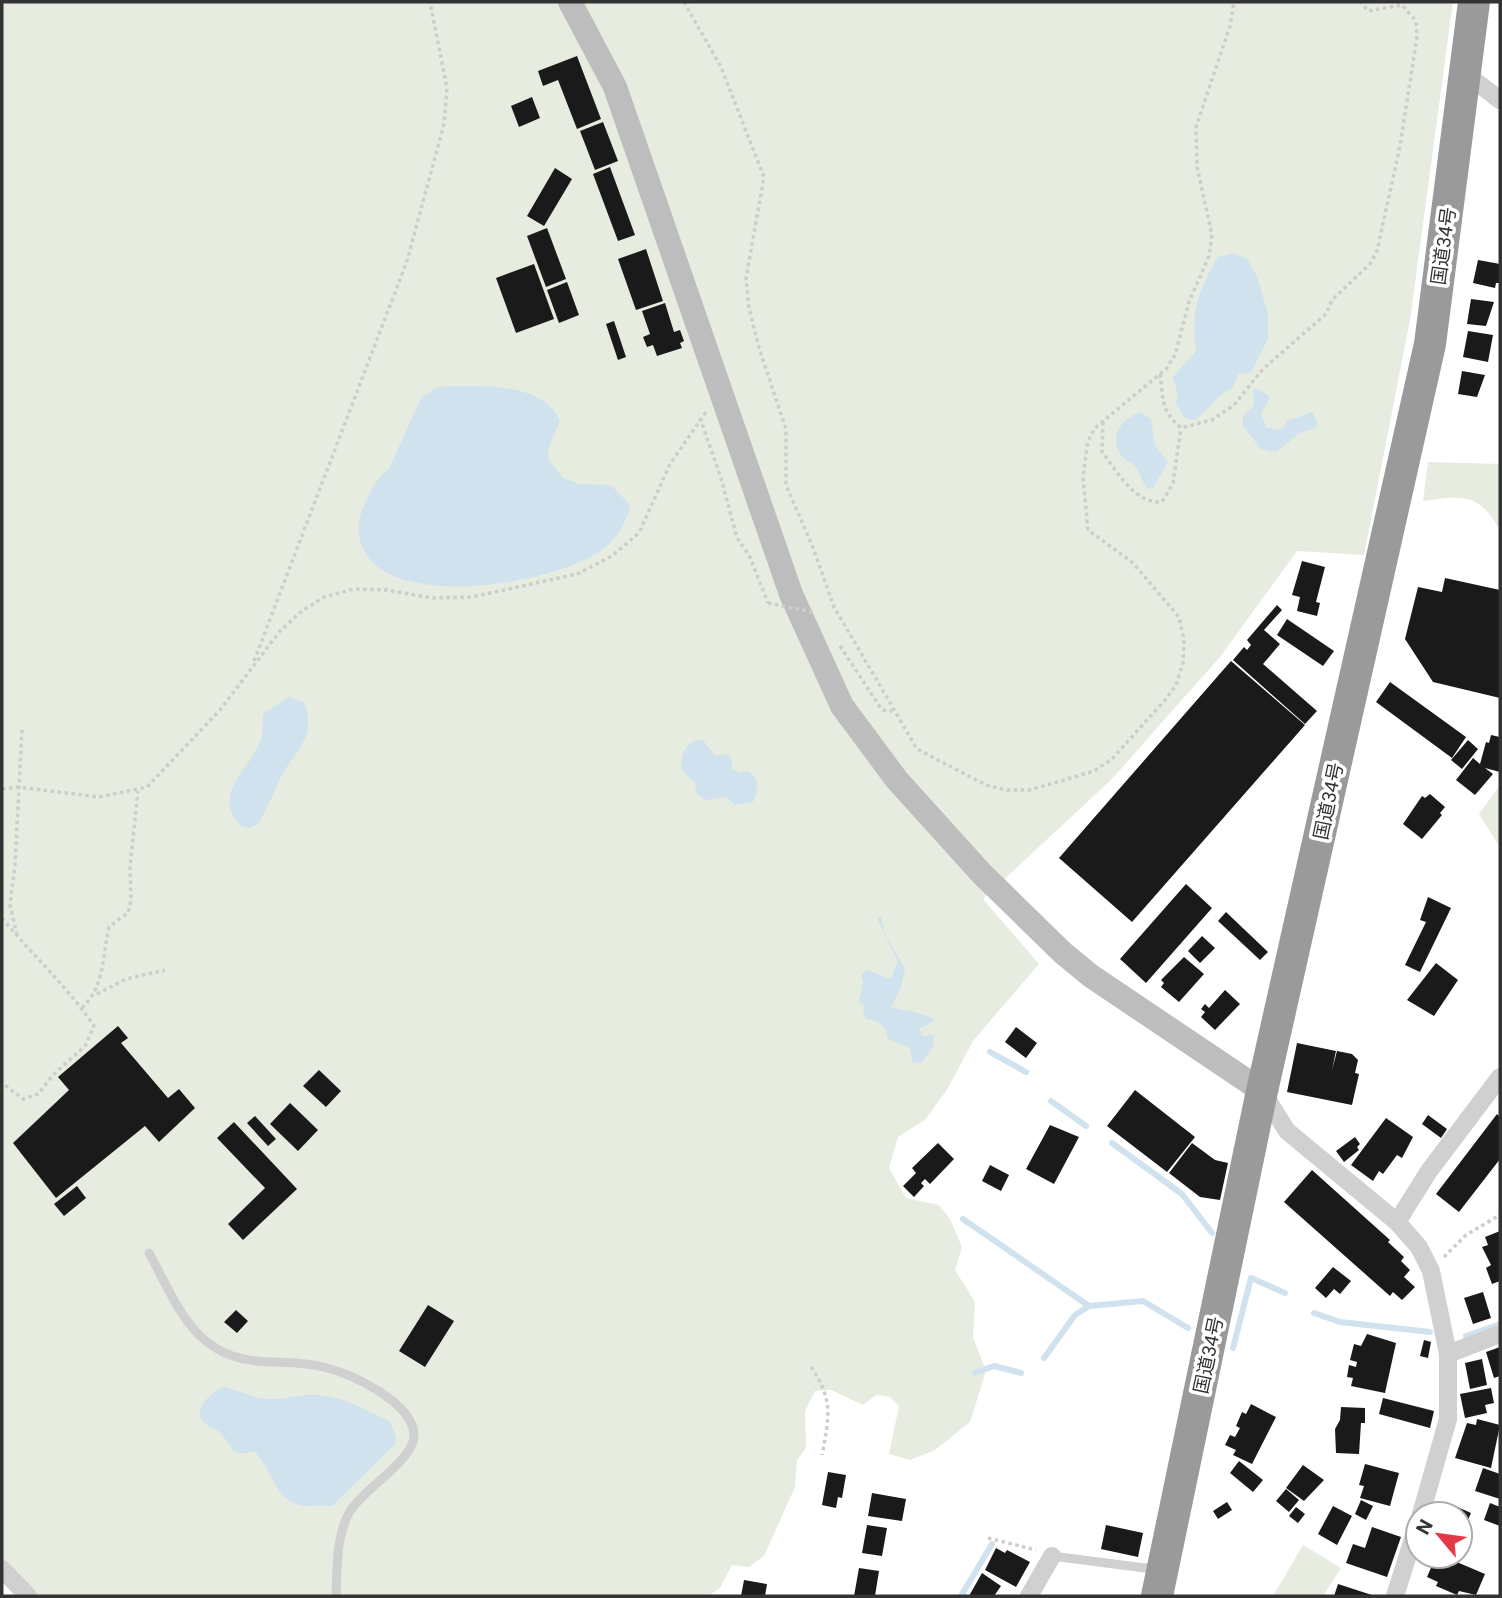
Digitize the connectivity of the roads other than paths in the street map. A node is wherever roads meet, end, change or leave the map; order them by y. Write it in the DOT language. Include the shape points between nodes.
graph roads {
  1 [pos="570,2"];
  2 [pos="1474,2"];
  3 [pos="1467,75"];
  4 [pos="1500,100"];
  5 [pos="1500,1077"];
  6 [pos="1262,1091"];
  7 [pos="1397,1222"];
  8 [pos="149,1253"];
  9 [pos="1500,1334"];
  10 [pos="1448,1354"];
  11 [pos="1425,1500"];
  12 [pos="1052,1556"];
  13 [pos="1164,1564"];
  14 [pos="2,1569"];
  15 [pos="1407,1570"];
  16 [pos="1401,1594"];
  17 [pos="28,1596"];
  18 [pos="336,1596"];
  19 [pos="1029,1596"];
  20 [pos="1157,1596"];
  1 -- 6 [label="street" via="615,87 791,594 836,694 897,780 982,874 1063,953"];
  2 -- 3 [label="highway, 国道34号"];
  3 -- 4 [label="street"];
  3 -- 6 [label="highway, 国道34号" via="1430,344"];
  5 -- 7 [label="street"];
  6 -- 7 [label="street" via="1287,1130"];
  6 -- 13 [label="highway, 国道34号"];
  7 -- 10 [label="street" via="1419,1247 1431,1271"];
  8 -- 18 [label="lane" via="189,1322 206,1341 245,1362 324,1367 380,1391 399,1405 408,1419 414,1433 412,1448 363,1492 342,1529"];
  9 -- 10 [label="street"];
  10 -- 11 [label="street" via="1448,1419"];
  12 -- 13 [label="lane" via="1145,1568"];
  12 -- 19 [label="street"];
  13 -- 20 [label="highway, 国道34号"];
  14 -- 17 [label="street"];
  15 -- 16 [label="street"];
}
